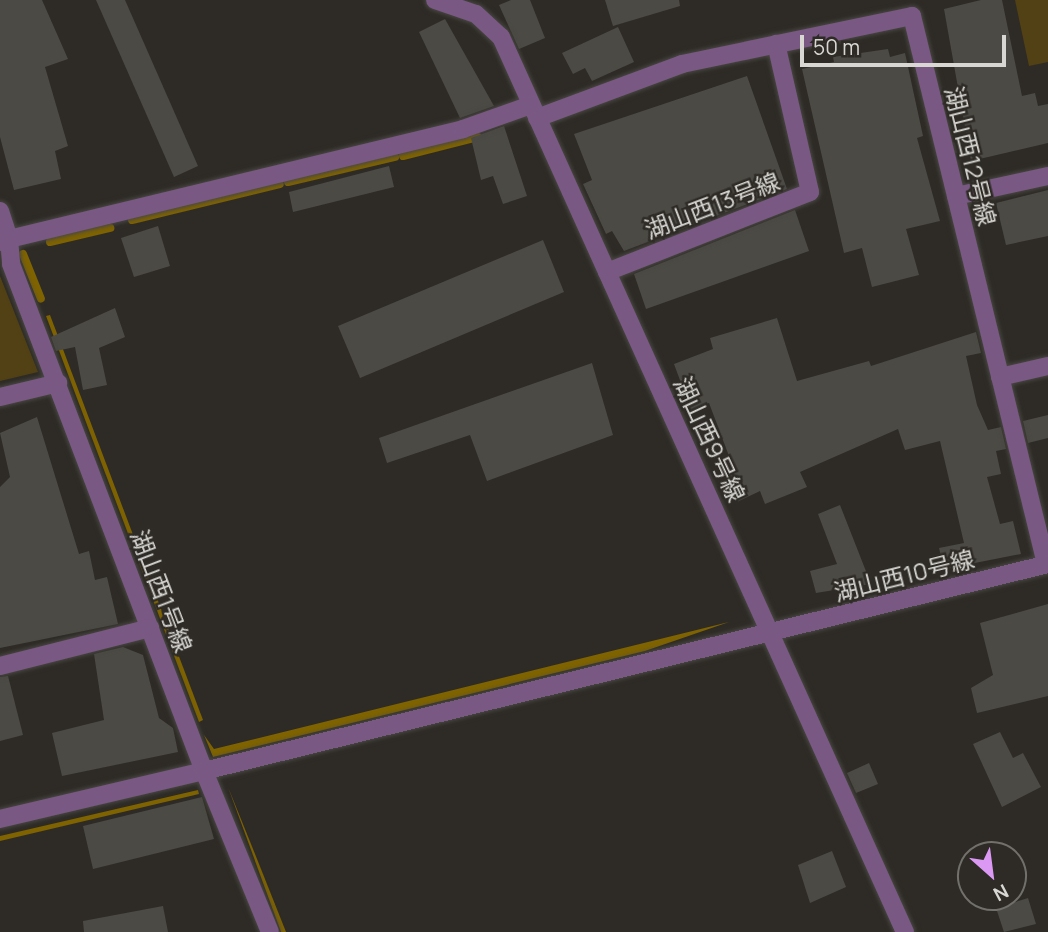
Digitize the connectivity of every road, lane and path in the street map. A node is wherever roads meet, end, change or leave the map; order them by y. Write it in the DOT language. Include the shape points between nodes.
graph roads {
  1 [pos="435,0"];
  2 [pos="776,44"];
  3 [pos="534,112"];
  4 [pos="1048,176"];
  5 [pos="956,196"];
  6 [pos="0,211"];
  7 [pos="5,241"];
  8 [pos="607,272"];
  9 [pos="1048,366"];
  10 [pos="1000,377"];
  11 [pos="58,383"];
  12 [pos="0,397"];
  13 [pos="1047,564"];
  14 [pos="150,628"];
  15 [pos="772,633"];
  16 [pos="0,666"];
  17 [pos="204,771"];
  18 [pos="0,819"];
  19 [pos="270,932"];
  20 [pos="905,932"];
  1 -- 3 [label="street, 湖山西9号線" via="476,14 500,37"];
  2 -- 3 [label="street, 湖山西12号線" via="682,64"];
  2 -- 5 [label="street, 湖山西12号線" via="912,16"];
  2 -- 8 [label="street, 湖山西13号線" via="810,192"];
  3 -- 7 [label="street, 湖山西12号線"];
  3 -- 8 [label="street, 湖山西9号線"];
  4 -- 5 [label="street"];
  5 -- 10 [label="street, 湖山西12号線"];
  6 -- 7 [label="street, 湖山西1号線"];
  7 -- 11 [label="street, 湖山西1号線"];
  8 -- 15 [label="street, 湖山西9号線"];
  9 -- 10 [label="street"];
  10 -- 13 [label="street, 湖山西12号線"];
  11 -- 12 [label="street"];
  11 -- 14 [label="street, 湖山西1号線"];
  13 -- 15 [label="street, 湖山西10号線"];
  14 -- 16 [label="street"];
  14 -- 17 [label="street, 湖山西1号線"];
  15 -- 17 [label="street, 湖山西10号線"];
  15 -- 20 [label="street, 湖山西9号線"];
  17 -- 18 [label="street"];
  17 -- 19 [label="street, 湖山西1号線"];
}
